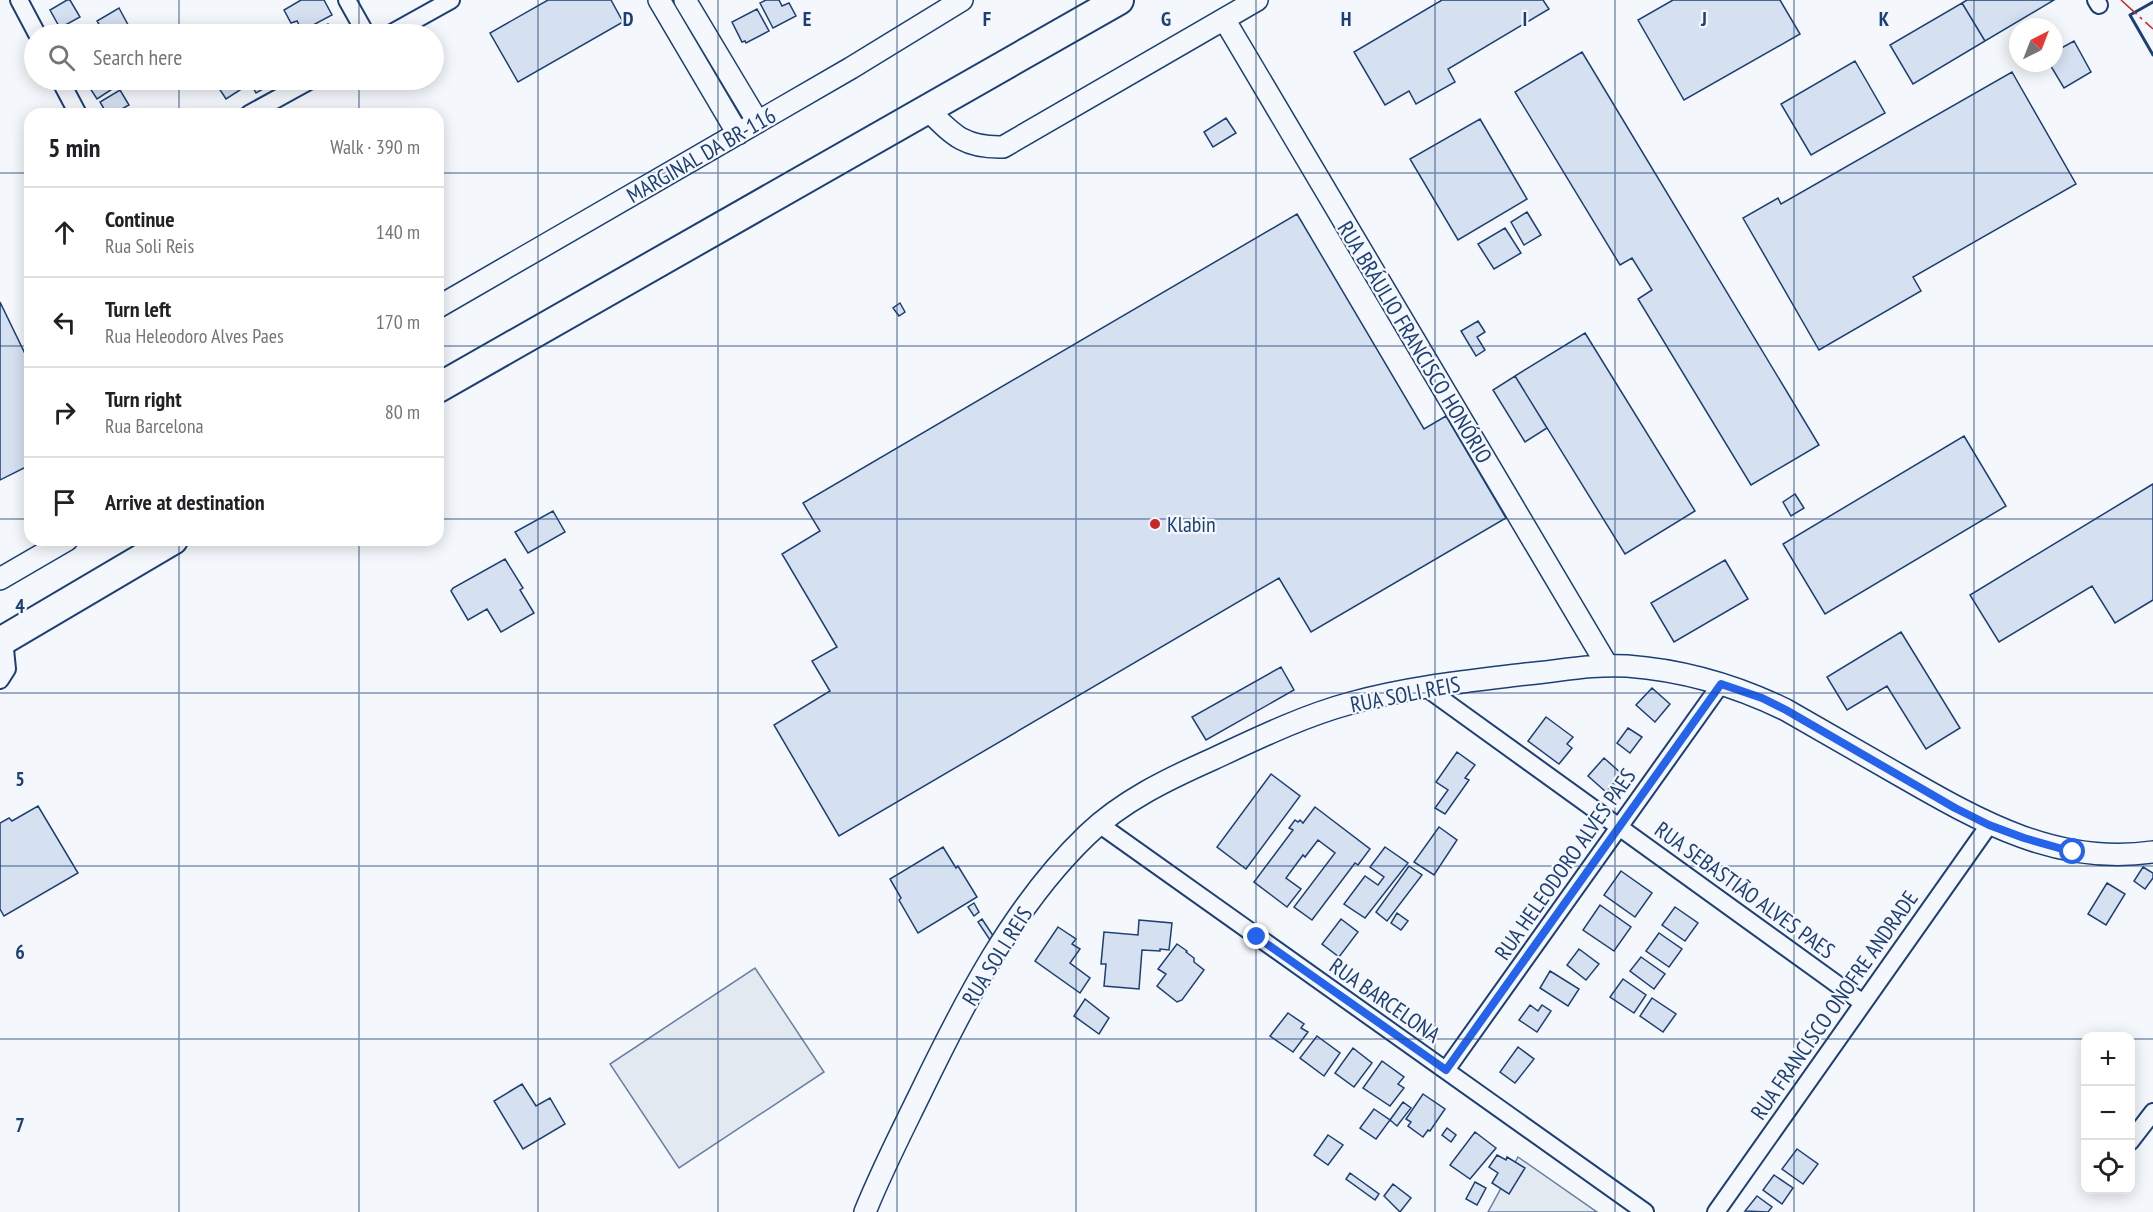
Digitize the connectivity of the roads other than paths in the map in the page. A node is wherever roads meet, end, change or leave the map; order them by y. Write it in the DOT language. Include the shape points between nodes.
graph roads {
  1 [pos="19,0"];
  2 [pos="347,0"];
  3 [pos="452,0"];
  4 [pos="659,0"];
  5 [pos="685,0"];
  6 [pos="962,0"];
  7 [pos="1119,0"];
  8 [pos="1257,0"];
  9 [pos="1224,19"];
  10 [pos="32,24"];
  11 [pos="360,24"];
  12 [pos="408,24"];
  13 [pos="65,90"];
  14 [pos="292,90"];
  15 [pos="75,108"];
  16 [pos="260,108"];
  17 [pos="928,110"];
  18 [pos="758,122"];
  19 [pos="738,134"];
  20 [pos="444,304"];
  21 [pos="444,385"];
  22 [pos="58,546"];
  23 [pos="163,546"];
  24 [pos="0,579"];
  25 [pos="2,640"];
  26 [pos="1606,665"];
  27 [pos="0,680"];
  28 [pos="1721,684"];
  29 [pos="1425,687"];
  30 [pos="1099,824"];
  31 [pos="1989,825"];
  32 [pos="1619,827"];
  33 [pos="2153,852"];
  34 [pos="1863,1003"];
  35 [pos="1446,1070"];
  36 [pos="2153,1112"];
  37 [pos="2132,1140"];
  38 [pos="865,1212"];
  39 [pos="1645,1212"];
  40 [pos="1716,1212"];
  1 -- 10 [label="street"];
  2 -- 11 [label="street"];
  3 -- 12 [label="street"];
  4 -- 19 [label="street"];
  5 -- 18 [label="street"];
  6 -- 18 [label="street, MARGINAL DA BR-116"];
  7 -- 17 [label="highway"];
  8 -- 9 [label="street"];
  9 -- 17 [label="street" via="1003,147 982,148 966,142"];
  9 -- 26 [label="street, RUA BRÁULIO FRANCISCO HONÓRIO"];
  13 -- 15 [label="street"];
  14 -- 16 [label="street"];
  17 -- 21 [label="highway"];
  18 -- 19 [label="street, MARGINAL DA BR-116"];
  19 -- 20 [label="street, MARGINAL DA BR-116"];
  22 -- 24 [label="street"];
  23 -- 25 [label="highway"];
  25 -- 27 [label="street" via="7,669"];
  26 -- 28 [label="street, RUA SOLI REIS" via="1661,670"];
  26 -- 29 [label="street, RUA SOLI REIS"];
  28 -- 31 [label="street, RUA SOLI REIS" via="1786,710"];
  28 -- 32 [label="street, RUA HELEODORO ALVES PAES"];
  29 -- 30 [label="street, RUA SOLI REIS" via="1348,704 1250,742 1159,784"];
  29 -- 32 [label="street, RUA SEBASTIÃO ALVES PAES"];
  30 -- 35 [label="street, RUA BARCELONA"];
  30 -- 38 [label="street, RUA SOLI REIS" via="1059,864 999,947 942,1049"];
  31 -- 33 [label="street, RUA SOLI REIS" via="2073,852"];
  31 -- 34 [label="street, RUA FRANCISCO ONOFRE ANDRADE"];
  32 -- 34 [label="street, RUA SEBASTIÃO ALVES PAES"];
  32 -- 35 [label="street, RUA HELEODORO ALVES PAES"];
  34 -- 40 [label="street, RUA FRANCISCO ONOFRE ANDRADE"];
  35 -- 39 [label="street, RUA BARCELONA"];
  36 -- 37 [label="street"];
}
